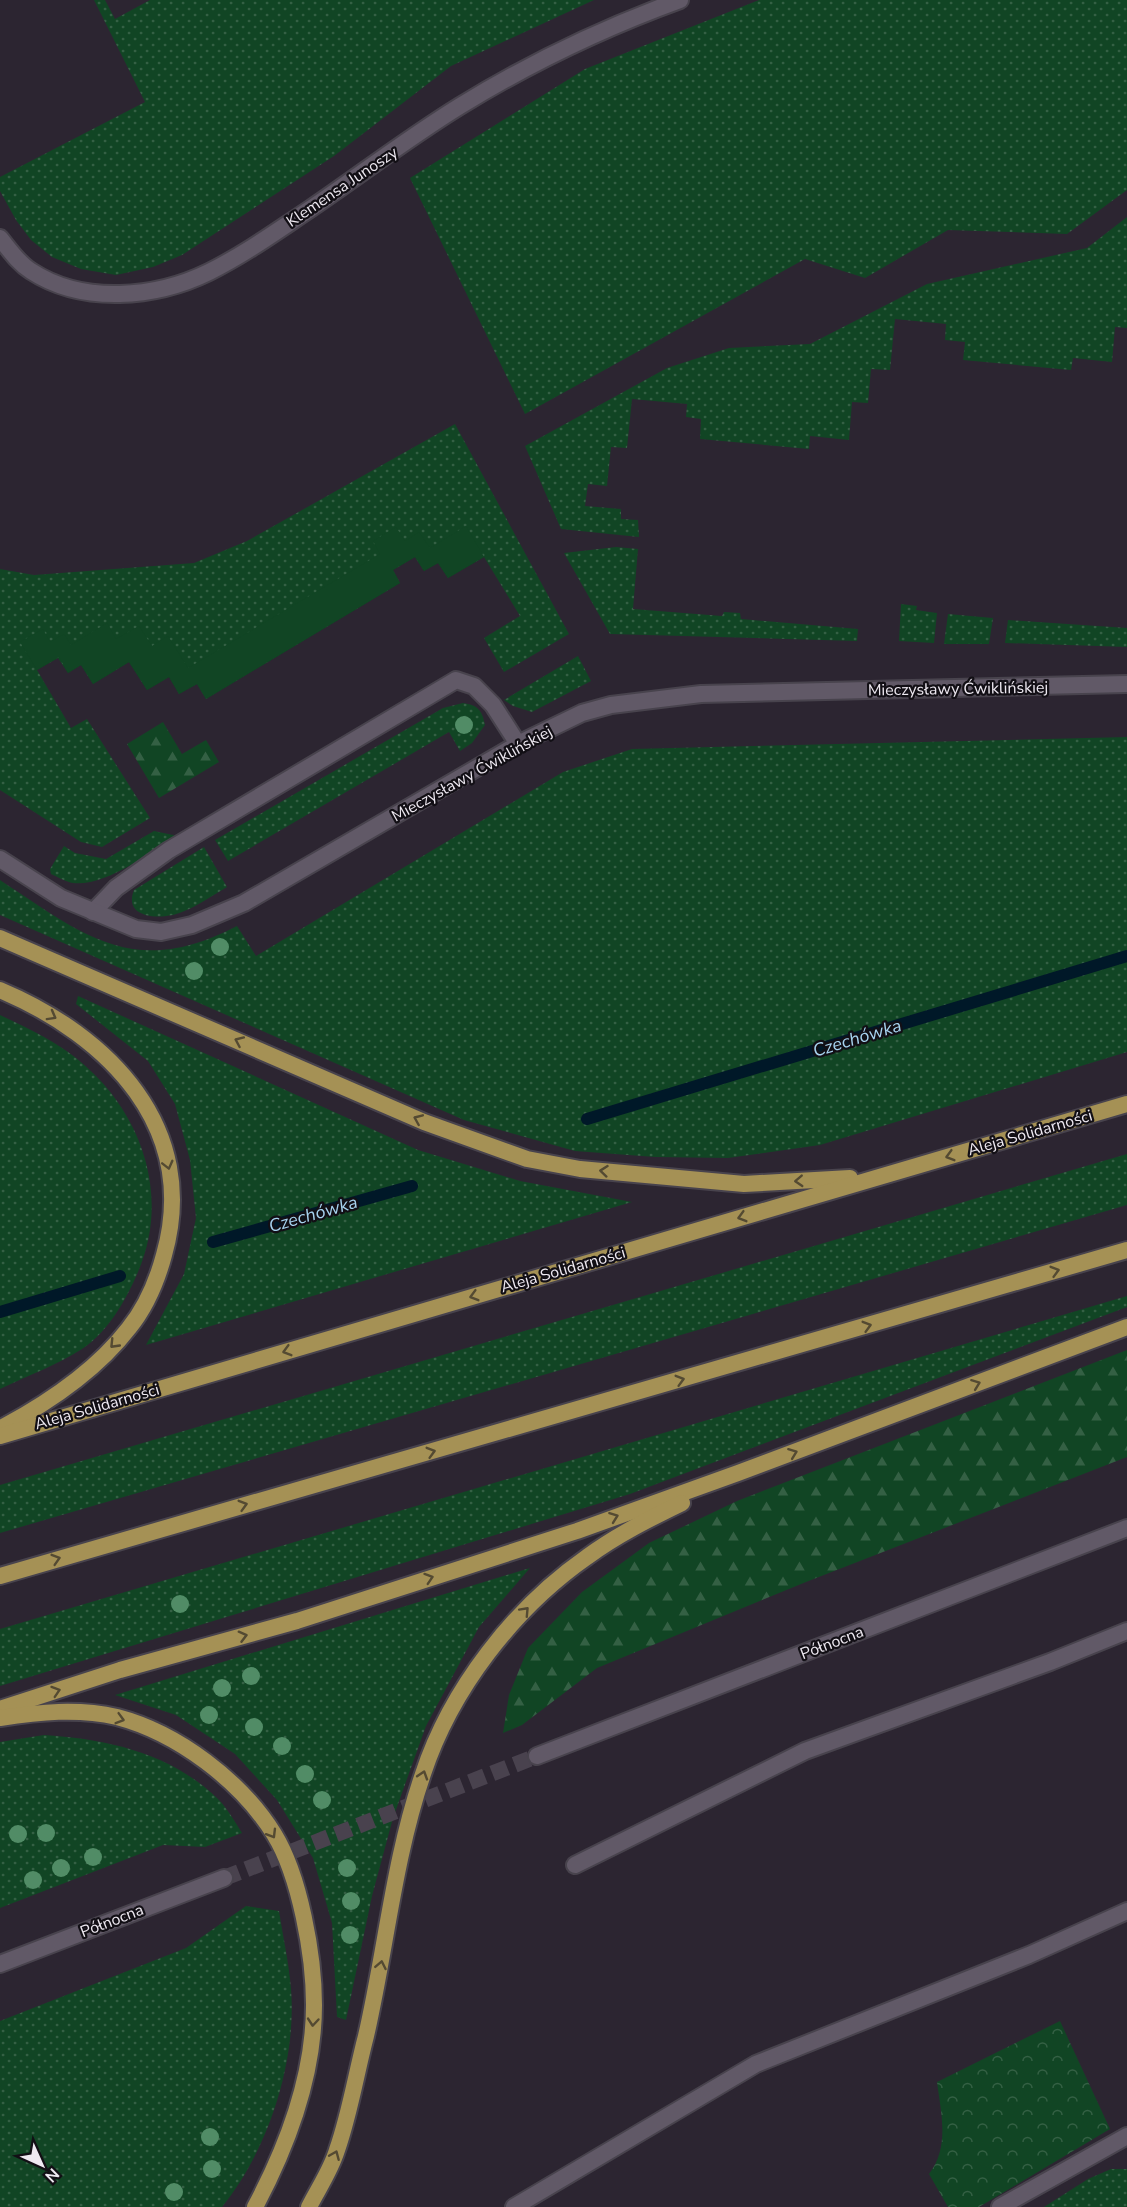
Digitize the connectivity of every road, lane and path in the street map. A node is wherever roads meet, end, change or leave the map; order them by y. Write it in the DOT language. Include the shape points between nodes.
graph roads {
  1 [pos="680,0"];
  2 [pos="0,238"];
  3 [pos="1127,684"];
  4 [pos="518,744"];
  5 [pos="0,859"];
  6 [pos="93,912"];
  7 [pos="0,938"];
  8 [pos="0,990"];
  9 [pos="1127,1104"];
  10 [pos="878,1177"];
  11 [pos="1127,1250"];
  12 [pos="1127,1327"];
  13 [pos="0,1429"];
  14 [pos="0,1436"];
  15 [pos="738,1473"];
  16 [pos="1127,1528"];
  17 [pos="0,1576"];
  18 [pos="1127,1631"];
  19 [pos="0,1709"];
  20 [pos="0,1718"];
  21 [pos="537,1756"];
  22 [pos="575,1865"];
  23 [pos="224,1878"];
  24 [pos="1127,1911"];
  25 [pos="0,1964"];
  26 [pos="1127,2136"];
  27 [pos="255,2207"];
  28 [pos="309,2207"];
  29 [pos="514,2207"];
  30 [pos="1000,2207"];
  1 -- 2 [label="street, Klemensa Junoszy" via="621,21 459,106 252,248 208,273 176,284 116,294 84,292 30,270"];
  3 -- 4 [label="street, Mieczysławy Ćwiklińskiej" via="664,697 582,713"];
  4 -- 6 [label="street, Mieczysławy Ćwiklińskiej" via="230,911 161,932 136,929"];
  4 -- 6 [label="street" via="487,698 474,686 456,680 169,850 116,888"];
  5 -- 6 [label="street, Mieczysławy Ćwiklińskiej" via="61,898"];
  10 -- 7 [label="main road, one-way" via="744,1184 580,1169 528,1159 424,1122"];
  8 -- 13 [label="main road, one-way" via="65,1023 92,1042 132,1085 160,1138 170,1168 173,1202 169,1238 159,1273 129,1329 63,1391"];
  9 -- 10 [label="main road, Aleja Solidarności, one-way"];
  10 -- 14 [label="main road, Aleja Solidarności, one-way"];
  17 -- 11 [label="main road, one-way"];
  15 -- 12 [label="main road, one-way"];
  19 -- 15 [label="main road, one-way" via="120,1670 297,1621 577,1531"];
  28 -- 15 [label="main road, one-way" via="336,2152 350,2105 410,1818 423,1774 456,1699 514,1624 586,1557"];
  16 -- 21 [label="street, Północna"];
  18 -- 22 [label="street" via="805,1751"];
  20 -- 27 [label="main road, one-way" via="78,1711 117,1717 155,1731 222,1775 249,1801 275,1835 303,1912 314,2005 309,2060 296,2115 278,2164"];
  23 -- 25 [label="street, Północna"];
  24 -- 29 [label="street" via="756,2064"];
  26 -- 30 [label="street"];
}
